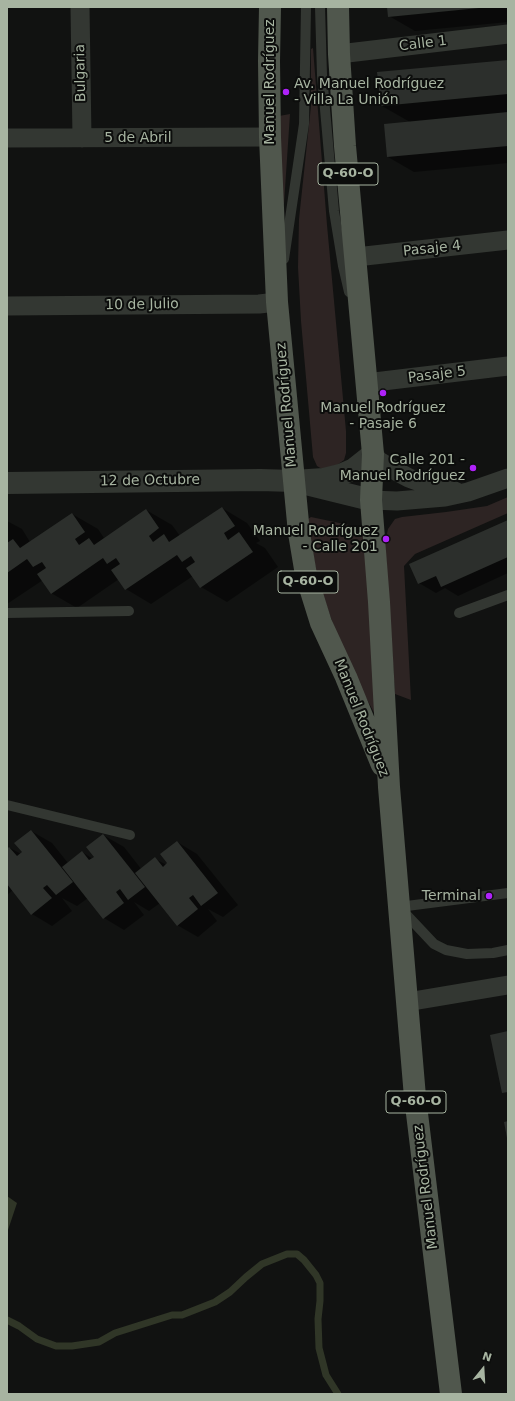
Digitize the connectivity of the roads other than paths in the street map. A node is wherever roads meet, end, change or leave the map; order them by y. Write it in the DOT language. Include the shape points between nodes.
graph roads {
  1 [pos="80,7"];
  2 [pos="270,7"];
  3 [pos="306,7"];
  4 [pos="320,7"];
  5 [pos="338,7"];
  6 [pos="508,34"];
  7 [pos="339,54"];
  8 [pos="270,137"];
  9 [pos="7,138"];
  10 [pos="82,138"];
  11 [pos="508,240"];
  12 [pos="356,257"];
  13 [pos="277,302"];
  14 [pos="7,306"];
  15 [pos="362,340"];
  16 [pos="508,366"];
  17 [pos="366,383"];
  18 [pos="373,454"];
  19 [pos="508,478"];
  20 [pos="294,481"];
  21 [pos="7,482"];
  22 [pos="468,492"];
  23 [pos="371,500"];
  24 [pos="508,595"];
  25 [pos="129,611"];
  26 [pos="7,613"];
  27 [pos="460,613"];
  28 [pos="389,787"];
  29 [pos="7,805"];
  30 [pos="130,835"];
  31 [pos="508,893"];
  32 [pos="399,907"];
  33 [pos="508,950"];
  34 [pos="508,985"];
  35 [pos="406,1002"];
  36 [pos="451,1394"];
  1 -- 10 [label="street, Bulgaria"];
  2 -- 8 [label="main road, Manuel Rodríguez / Q-60-O"];
  3 -- 13 [label="lane" via="304,124"];
  4 -- 15 [label="lane" via="322,75 334,211 343,266"];
  5 -- 7 [label="main road, Manuel Rodríguez / Q-60-O"];
  6 -- 7 [label="street, Calle 1"];
  7 -- 12 [label="main road, Manuel Rodríguez / Q-60-O"];
  8 -- 10 [label="street, 5 de Abril"];
  8 -- 13 [label="main road, Manuel Rodríguez / Q-60-O"];
  9 -- 10 [label="street, 5 de Abril"];
  11 -- 12 [label="street, Pasaje 4"];
  12 -- 15 [label="main road, Manuel Rodríguez / Q-60-O"];
  13 -- 14 [label="street, 10 de Julio"];
  13 -- 20 [label="main road, Manuel Rodríguez / Q-60-O"];
  15 -- 17 [label="main road, Manuel Rodríguez / Q-60-O"];
  16 -- 17 [label="street, Pasaje 5"];
  17 -- 18 [label="main road, Manuel Rodríguez / Q-60-O"];
  18 -- 20 [label="street, 12 de Octubre" via="354,469 340,475"];
  18 -- 22 [label="street, 12 de Octubre" via="379,461 409,478 448,490"];
  18 -- 23 [label="main road, Manuel Rodríguez / Q-60-O"];
  19 -- 22 [label="street, 12 de Octubre"];
  20 -- 21 [label="street, 12 de Octubre"];
  20 -- 23 [label="street, 12 de Octubre"];
  20 -- 28 [label="main road, Manuel Rodríguez / Q-60-O" via="302,553 320,622 346,677"];
  22 -- 23 [label="street, 12 de Octubre" via="422,500"];
  23 -- 28 [label="main road, Manuel Rodríguez / Q-60-O" via="380,609"];
  24 -- 27 [label="lane"];
  25 -- 26 [label="lane"];
  28 -- 32 [label="main road, Manuel Rodríguez / Q-60-O"];
  29 -- 30 [label="lane"];
  31 -- 32 [label="lane"];
  32 -- 33 [label="lane" via="434,944 446,950 468,954"];
  32 -- 35 [label="main road, Manuel Rodríguez / Q-60-O"];
  34 -- 35 [label="street"];
  35 -- 36 [label="main road, Manuel Rodríguez / Q-60-O"];
}
